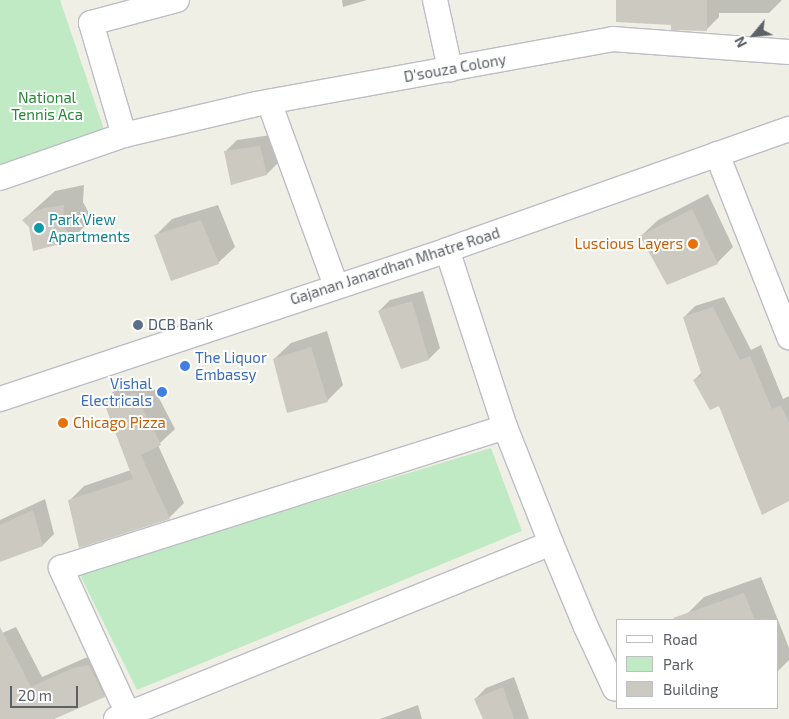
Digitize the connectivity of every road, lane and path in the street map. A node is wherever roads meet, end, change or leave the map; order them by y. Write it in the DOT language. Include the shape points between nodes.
graph roads {
  1 [pos="177,0"];
  2 [pos="435,0"];
  3 [pos="789,52"];
  4 [pos="450,69"];
  5 [pos="269,102"];
  6 [pos="789,129"];
  7 [pos="124,135"];
  8 [pos="717,154"];
  9 [pos="0,178"];
  10 [pos="446,250"];
  11 [pos="336,286"];
  12 [pos="789,337"];
  13 [pos="0,399"];
  14 [pos="505,427"];
  15 [pos="551,543"];
  16 [pos="615,689"];
  17 [pos="122,716"];
  1 -- 7 [label="street" via="91,23"];
  2 -- 4 [label="street"];
  3 -- 4 [label="street, D'souza Colony" via="612,39"];
  4 -- 5 [label="street, D'souza Colony"];
  5 -- 7 [label="street, D'souza Colony"];
  5 -- 11 [label="street"];
  6 -- 8 [label="street, Gajanan Janardhan Mhatre Road"];
  7 -- 9 [label="street, D'souza Colony"];
  8 -- 10 [label="street, Gajanan Janardhan Mhatre Road"];
  8 -- 12 [label="street"];
  10 -- 11 [label="street, Gajanan Janardhan Mhatre Road"];
  10 -- 14 [label="street"];
  11 -- 13 [label="street, Gajanan Janardhan Mhatre Road"];
  14 -- 15 [label="street"];
  14 -- 17 [label="street" via="61,568"];
  15 -- 16 [label="street"];
  15 -- 17 [label="street"];
}
